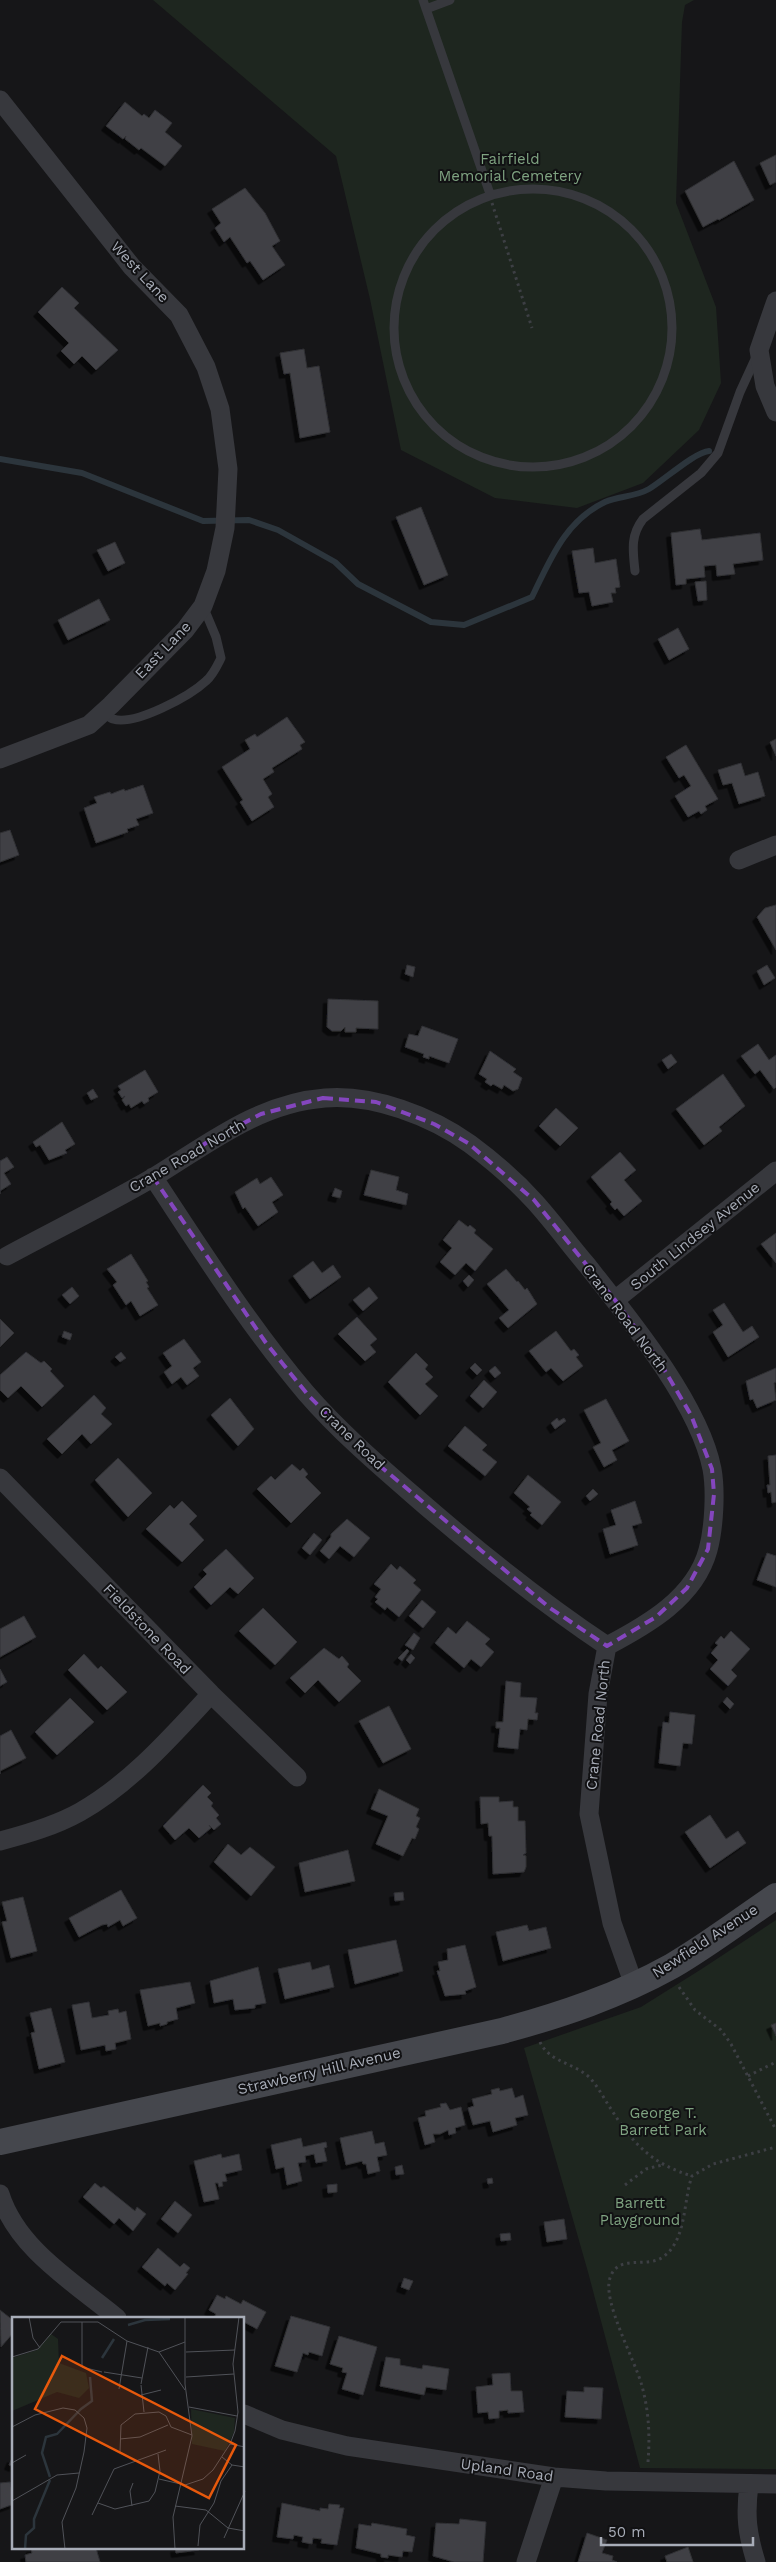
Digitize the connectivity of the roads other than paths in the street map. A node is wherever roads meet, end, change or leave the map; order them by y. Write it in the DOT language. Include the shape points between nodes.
graph roads {
  1 [pos="423,0"];
  2 [pos="450,0"];
  3 [pos="426,9"];
  4 [pos="0,100"];
  5 [pos="488,191"];
  6 [pos="776,301"];
  7 [pos="759,350"];
  8 [pos="776,412"];
  9 [pos="228,469"];
  10 [pos="635,571"];
  11 [pos="203,606"];
  12 [pos="103,712"];
  13 [pos="0,759"];
  14 [pos="776,845"];
  15 [pos="738,860"];
  16 [pos="776,1171"];
  17 [pos="153,1177"];
  18 [pos="7,1256"];
  19 [pos="615,1300"];
  20 [pos="0,1478"];
  21 [pos="606,1646"];
  22 [pos="211,1694"];
  23 [pos="297,1778"];
  24 [pos="0,1842"];
  25 [pos="776,1896"];
  26 [pos="634,1985"];
  27 [pos="0,2142"];
  28 [pos="0,2194"];
  29 [pos="0,2225"];
  30 [pos="42,2256"];
  31 [pos="116,2317"];
  32 [pos="245,2414"];
  33 [pos="554,2477"];
  34 [pos="776,2484"];
  35 [pos="749,2485"];
  36 [pos="526,2562"];
  37 [pos="756,2562"];
  1 -- 3 [label="lane"];
  2 -- 3 [label="lane"];
  3 -- 5 [label="lane"];
  4 -- 9 [label="street, West Lane" via="107,236 179,315 206,367 220,410"];
  5 -- 5 [label="lane" via="474,198 437,230 420,250 402,285 396,324 402,374 420,410 445,440 484,459 542,468 562,464 581,457 621,433 652,404 663,384 670,344 669,311 662,283 634,234 616,215 598,204 571,194 542,189"];
  6 -- 7 [label="street"];
  7 -- 8 [label="street" via="766,386"];
  7 -- 10 [label="lane" via="718,453 701,474 643,519 636,529 632,546"];
  9 -- 11 [label="street, East Lane" via="225,523 216,571"];
  11 -- 12 [label="street, East Lane" via="166,652"];
  11 -- 12 [label="lane" via="221,658 207,680 190,694 155,712 113,719"];
  12 -- 13 [label="street, East Lane" via="89,724"];
  14 -- 15 [label="street"];
  16 -- 19 [label="street, South Lindsey Avenue"];
  17 -- 18 [label="street, Crane Road North"];
  17 -- 19 [label="street, Crane Road North" via="206,1142 261,1114 323,1098 376,1102 434,1124 468,1143 498,1167 534,1200"];
  17 -- 21 [label="street, Crane Road" via="266,1343 308,1394 368,1456 462,1538 550,1608"];
  19 -- 21 [label="street, Crane Road North" via="658,1359 691,1415 712,1469 714,1494 708,1549 687,1588 656,1617"];
  20 -- 22 [label="street, Fieldstone Road"];
  21 -- 26 [label="street, Crane Road North" via="598,1694 589,1814 612,1923"];
  22 -- 23 [label="street, Fieldstone Road"];
  22 -- 24 [label="street" via="150,1759 99,1800 57,1823"];
  25 -- 26 [label="main road, Newfield Avenue" via="678,1962"];
  26 -- 27 [label="main road, Strawberry Hill Avenue" via="562,2014 502,2031"];
  28 -- 30 [label="street" via="14,2225"];
  29 -- 30 [label="street"];
  30 -- 31 [label="street"];
  32 -- 33 [label="street, Upland Road" via="282,2430 347,2446"];
  33 -- 35 [label="street, Upland Road"];
  33 -- 36 [label="street"];
  34 -- 35 [label="street, Upland Road"];
  35 -- 37 [label="street" via="745,2511"];
}
